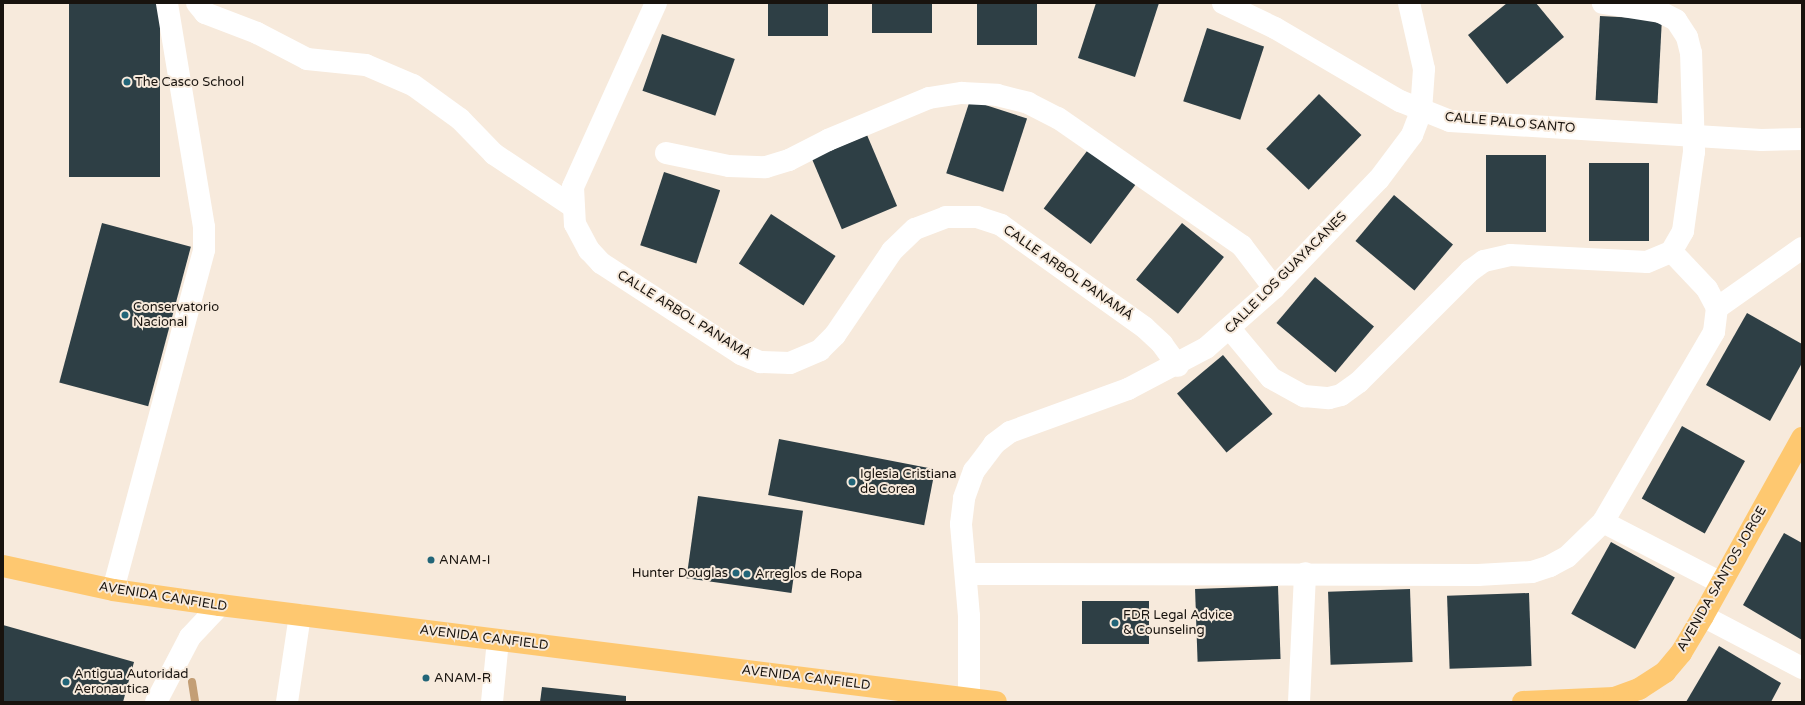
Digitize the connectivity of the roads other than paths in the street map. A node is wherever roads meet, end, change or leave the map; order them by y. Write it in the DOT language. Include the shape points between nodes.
graph roads {
  1 [pos="167,3"];
  2 [pos="197,3"];
  3 [pos="656,3"];
  4 [pos="1223,3"];
  5 [pos="1409,3"];
  6 [pos="1603,3"];
  7 [pos="1421,111"];
  8 [pos="1694,136"];
  9 [pos="1802,139"];
  10 [pos="666,153"];
  11 [pos="572,206"];
  12 [pos="1802,248"];
  13 [pos="1672,252"];
  14 [pos="1274,288"];
  15 [pos="1717,308"];
  16 [pos="1231,330"];
  17 [pos="1178,366"];
  18 [pos="1802,438"];
  19 [pos="1603,522"];
  20 [pos="3,566"];
  21 [pos="1305,573"];
  22 [pos="966,574"];
  23 [pos="1721,583"];
  24 [pos="113,590"];
  25 [pos="220,606"];
  26 [pos="300,615"];
  27 [pos="1703,616"];
  28 [pos="498,640"];
  29 [pos="1802,668"];
  30 [pos="968,700"];
  31 [pos="156,702"];
  32 [pos="287,702"];
  33 [pos="492,702"];
  34 [pos="996,702"];
  35 [pos="1299,702"];
  36 [pos="1523,702"];
  1 -- 24 [label="street" via="204,227 204,250"];
  2 -- 11 [label="street" via="205,13 257,32 307,59 366,65 413,85 460,119 494,154"];
  3 -- 11 [label="street, CALLE ARBOL PANAMÁ" via="578,171"];
  4 -- 7 [label="street, CALLE PALO SANTO" via="1275,28"];
  5 -- 7 [label="street, CALLE LOS GUAYACANES" via="1424,69"];
  6 -- 8 [label="street" via="1660,12 1676,20 1684,30 1691,53"];
  7 -- 8 [label="street, CALLE PALO SANTO" via="1450,121"];
  7 -- 14 [label="street, CALLE LOS GUAYACANES" via="1412,135 1399,155"];
  8 -- 9 [label="street, CALLE PALO SANTO"];
  8 -- 13 [label="street" via="1683,232"];
  10 -- 14 [label="street" via="730,166 766,167 789,160 828,140 929,98 962,93 997,95 1050,113 1242,246"];
  11 -- 17 [label="street, CALLE ARBOL PANAMÁ" via="580,237 601,263 741,354 760,362 790,363 820,350 835,335 903,238 929,222 962,215 990,221 1015,235 1144,327 1162,344"];
  12 -- 15 [label="street"];
  13 -- 15 [label="street" via="1707,289"];
  13 -- 16 [label="street" via="1647,262 1510,255 1484,261 1470,271 1359,382 1341,395 1330,398 1304,396 1271,378"];
  14 -- 16 [label="street, CALLE LOS GUAYACANES"];
  15 -- 19 [label="street" via="1714,332"];
  16 -- 17 [label="street, CALLE LOS GUAYACANES"];
  17 -- 22 [label="street, CALLE LOS GUAYACANES" via="1128,389 1027,424 994,444 974,471 964,498 961,524"];
  18 -- 23 [label="main road, AVENIDA SANTOS JORGE"];
  19 -- 21 [label="street" via="1567,557 1532,572 1478,575"];
  19 -- 23 [label="street"];
  20 -- 24 [label="main road, AVENIDA CANFIELD"];
  21 -- 22 [label="street"];
  21 -- 35 [label="street"];
  22 -- 30 [label="street, CALLE LOS GUAYACANES"];
  23 -- 27 [label="main road, AVENIDA SANTOS JORGE"];
  24 -- 25 [label="main road, AVENIDA CANFIELD"];
  25 -- 26 [label="main road, AVENIDA CANFIELD"];
  25 -- 31 [label="street" via="190,637"];
  26 -- 28 [label="main road, AVENIDA CANFIELD"];
  26 -- 32 [label="street"];
  27 -- 29 [label="street"];
  27 -- 36 [label="main road, AVENIDA SANTOS JORGE" via="1673,662 1640,689 1614,698 1594,701"];
  28 -- 30 [label="main road, AVENIDA CANFIELD"];
  28 -- 33 [label="street"];
  30 -- 34 [label="main road"];
}
